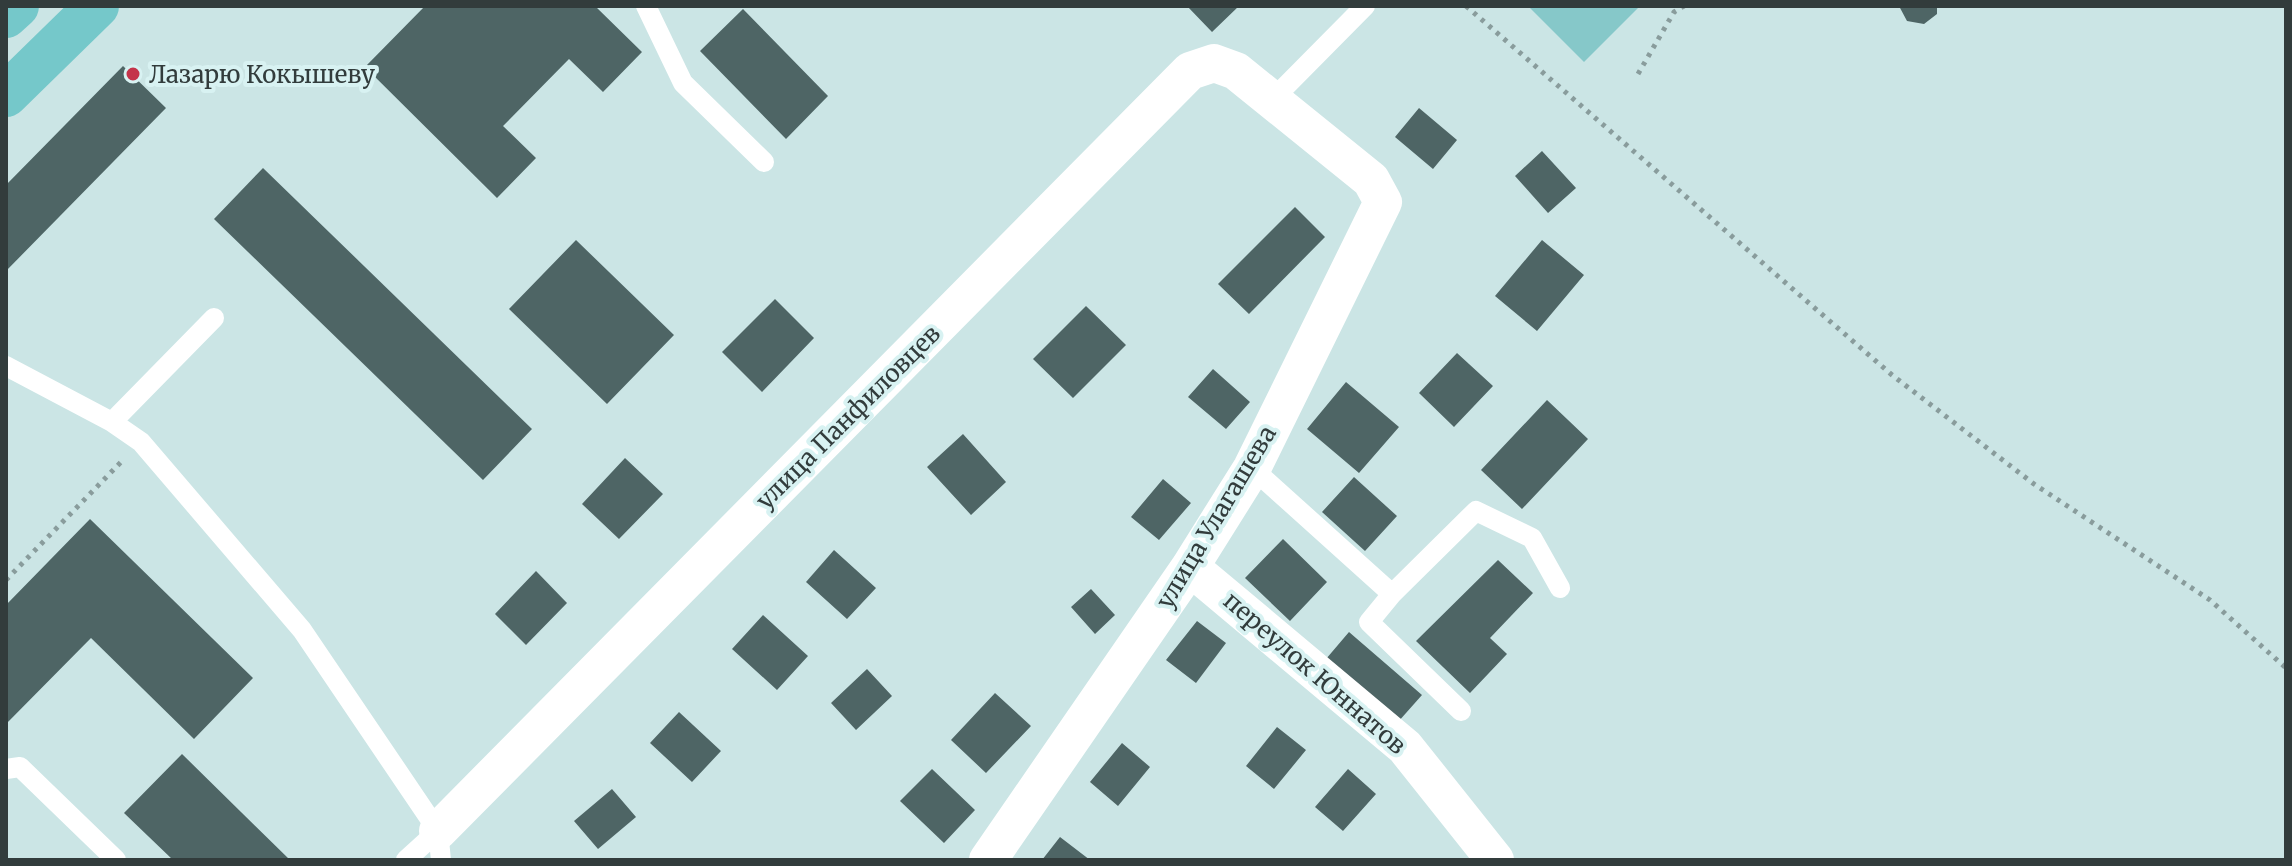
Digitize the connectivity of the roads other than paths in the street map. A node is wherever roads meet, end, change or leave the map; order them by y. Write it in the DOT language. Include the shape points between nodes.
graph roads {
  1 [pos="17,6"];
  2 [pos="97,6"];
  3 [pos="646,6"];
  4 [pos="1365,6"];
  5 [pos="6,16"];
  6 [pos="6,95"];
  7 [pos="1272,100"];
  8 [pos="764,162"];
  9 [pos="214,318"];
  10 [pos="6,366"];
  11 [pos="112,422"];
  12 [pos="1252,468"];
  13 [pos="1190,567"];
  14 [pos="1560,588"];
  15 [pos="1392,594"];
  16 [pos="1461,711"];
  17 [pos="6,769"];
  18 [pos="439,845"];
  19 [pos="116,860"];
  20 [pos="406,860"];
  21 [pos="988,860"];
  22 [pos="1495,860"];
  1 -- 5 [label="main road"];
  2 -- 6 [label="main road"];
  3 -- 8 [label="lane" via="683,83"];
  4 -- 7 [label="lane"];
  7 -- 12 [label="street, улица Улагашева" via="1371,180 1383,202"];
  7 -- 18 [label="street, улица Панфиловцев" via="1236,71 1214,63 1190,71"];
  9 -- 11 [label="lane"];
  10 -- 11 [label="lane"];
  11 -- 18 [label="lane" via="141,442 302,630"];
  12 -- 13 [label="street, улица Улагашева"];
  12 -- 15 [label="lane"];
  13 -- 21 [label="street, улица Улагашева"];
  13 -- 22 [label="street, переулок Юннатов" via="1405,747"];
  14 -- 15 [label="lane" via="1532,538 1476,511"];
  15 -- 16 [label="lane" via="1369,622"];
  17 -- 19 [label="lane" via="20,767"];
  18 -- 20 [label="lane"];
}
